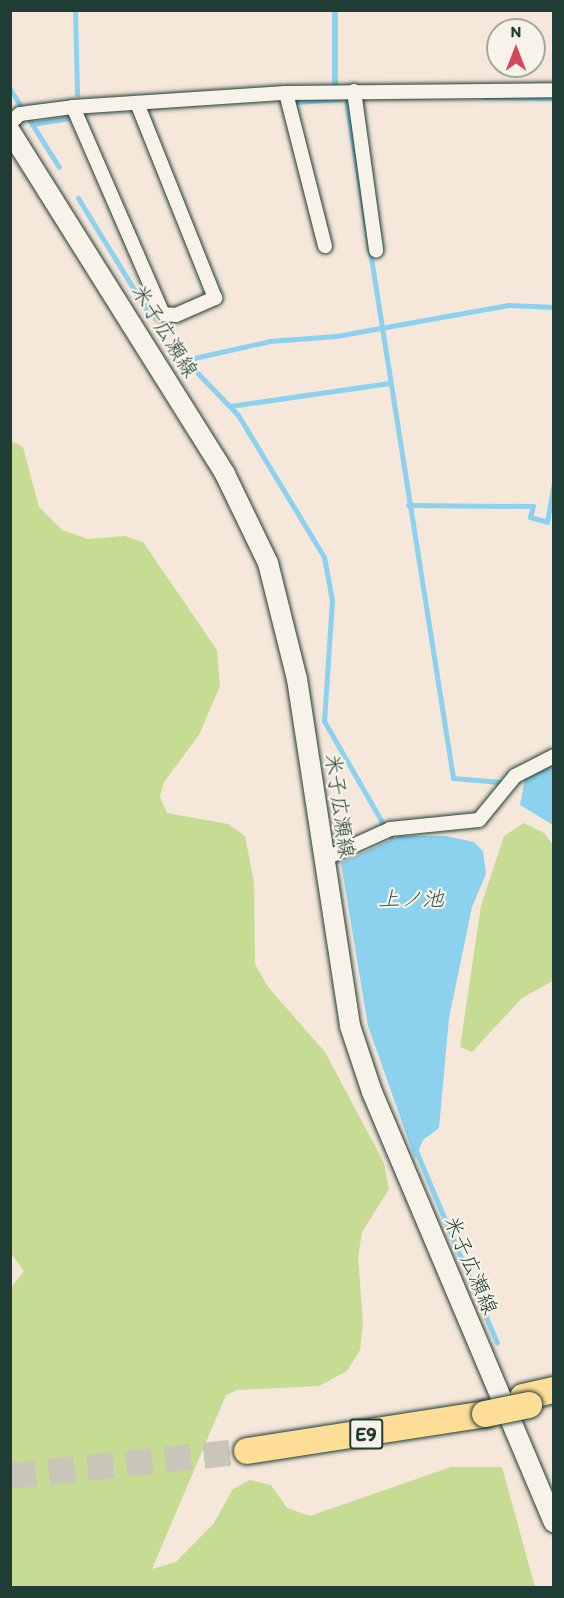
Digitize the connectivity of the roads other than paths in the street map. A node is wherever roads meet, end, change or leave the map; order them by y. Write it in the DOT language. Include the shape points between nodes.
graph roads {
  1 [pos="554,90"];
  2 [pos="354,91"];
  3 [pos="286,93"];
  4 [pos="137,103"];
  5 [pos="73,107"];
  6 [pos="10,123"];
  7 [pos="10,131"];
  8 [pos="325,246"];
  9 [pos="376,250"];
  10 [pos="554,756"];
  11 [pos="324,859"];
  12 [pos="554,1390"];
  13 [pos="554,1400"];
  14 [pos="526,1401"];
  15 [pos="247,1447"];
  16 [pos="554,1522"];
  1 -- 2 [label="street"];
  2 -- 3 [label="street"];
  2 -- 9 [label="street"];
  3 -- 4 [label="street"];
  3 -- 8 [label="street"];
  4 -- 5 [label="street"];
  4 -- 5 [label="street" via="215,298 176,315 163,314"];
  5 -- 6 [label="street" via="20,114"];
  7 -- 11 [label="main road, 米子広瀬線" via="225,474 268,563 297,679"];
  10 -- 11 [label="street" via="515,776 479,820 390,829"];
  11 -- 16 [label="main road, 米子広瀬線" via="350,1026 372,1092"];
  12 -- 14 [label="highway, E9"];
  13 -- 14 [label="highway, E9"];
  14 -- 15 [label="highway, E9"];
}
